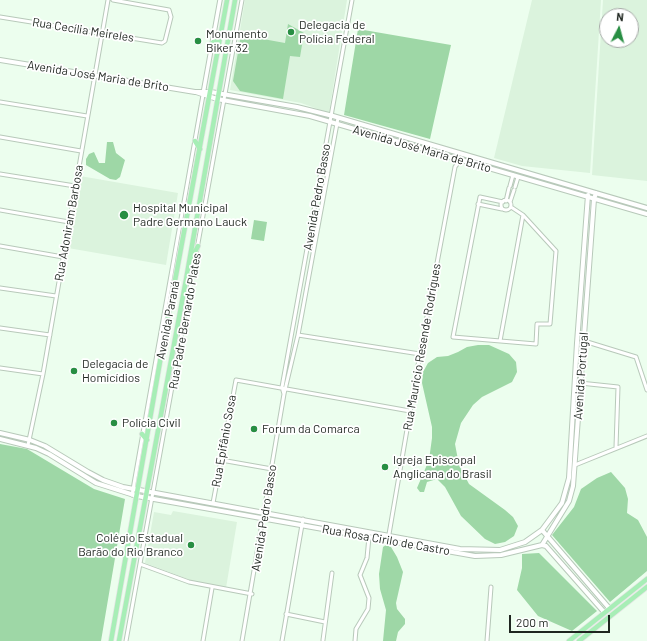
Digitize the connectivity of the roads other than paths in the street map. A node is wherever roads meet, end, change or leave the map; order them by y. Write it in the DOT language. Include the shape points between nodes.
graph roads {
  1 [pos="108,0"];
  2 [pos="113,0"];
  3 [pos="220,0"];
  4 [pos="227,0"];
  5 [pos="235,0"];
  6 [pos="242,0"];
  7 [pos="352,0"];
  8 [pos="0,17"];
  9 [pos="102,34"];
  10 [pos="221,36"];
  11 [pos="212,43"];
  12 [pos="0,60"];
  13 [pos="95,75"];
  14 [pos="211,92"];
  15 [pos="203,93"];
  16 [pos="218,93"];
  17 [pos="225,94"];
  18 [pos="210,97"];
  19 [pos="217,99"];
  20 [pos="224,100"];
  21 [pos="0,102"];
  22 [pos="278,103"];
  23 [pos="275,110"];
  24 [pos="87,116"];
  25 [pos="333,116"];
  26 [pos="338,118"];
  27 [pos="331,122"];
  28 [pos="336,124"];
  29 [pos="0,137"];
  30 [pos="195,141"];
  31 [pos="200,149"];
  32 [pos="81,151"];
  33 [pos="460,160"];
  34 [pos="0,174"];
  35 [pos="513,176"];
  36 [pos="518,177"];
  37 [pos="75,186"];
  38 [pos="509,188"];
  39 [pos="514,189"];
  40 [pos="590,191"];
  41 [pos="596,193"];
  42 [pos="588,197"];
  43 [pos="594,199"];
  44 [pos="504,201"];
  45 [pos="510,202"];
  46 [pos="478,204"];
  47 [pos="511,207"];
  48 [pos="647,208"];
  49 [pos="502,209"];
  50 [pos="0,210"];
  51 [pos="647,214"];
  52 [pos="523,215"];
  53 [pos="69,222"];
  54 [pos="0,246"];
  55 [pos="198,246"];
  56 [pos="63,257"];
  57 [pos="188,267"];
  58 [pos="176,278"];
  59 [pos="186,280"];
  60 [pos="0,288"];
  61 [pos="174,290"];
  62 [pos="184,292"];
  63 [pos="56,296"];
  64 [pos="0,328"];
  65 [pos="50,335"];
  66 [pos="298,335"];
  67 [pos="500,341"];
  68 [pos="584,341"];
  69 [pos="420,354"];
  70 [pos="0,368"];
  71 [pos="43,374"];
  72 [pos="580,383"];
  73 [pos="282,387"];
  74 [pos="287,388"];
  75 [pos="647,390"];
  76 [pos="284,394"];
  77 [pos="410,411"];
  78 [pos="0,433"];
  79 [pos="142,434"];
  80 [pos="647,436"];
  81 [pos="0,439"];
  82 [pos="147,440"];
  83 [pos="29,442"];
  84 [pos="616,447"];
  85 [pos="221,460"];
  86 [pos="575,465"];
  87 [pos="272,469"];
  88 [pos="136,490"];
  89 [pos="147,492"];
  90 [pos="153,492"];
  91 [pos="135,496"];
  92 [pos="146,498"];
  93 [pos="152,498"];
  94 [pos="213,503"];
  95 [pos="265,512"];
  96 [pos="264,518"];
  97 [pos="303,519"];
  98 [pos="316,522"];
  99 [pos="302,525"];
  100 [pos="314,527"];
  101 [pos="542,530"];
  102 [pos="547,536"];
  103 [pos="369,537"];
  104 [pos="389,538"];
  105 [pos="542,545"];
  106 [pos="500,550"];
  107 [pos="460,551"];
  108 [pos="501,555"];
  109 [pos="140,564"];
  110 [pos="332,573"];
  111 [pos="647,579"];
  112 [pos="491,587"];
  113 [pos="647,587"];
  114 [pos="212,588"];
  115 [pos="252,594"];
  116 [pos="609,608"];
  117 [pos="604,612"];
  118 [pos="286,614"];
  119 [pos="326,622"];
  120 [pos="323,640"];
  121 [pos="111,641"];
  122 [pos="119,641"];
  123 [pos="126,641"];
  124 [pos="203,641"];
  125 [pos="242,641"];
  126 [pos="282,641"];
  127 [pos="355,641"];
  128 [pos="487,641"];
  129 [pos="569,641"];
  130 [pos="579,641"];
  1 -- 9 [label="street, Rua Adoniram Barbosa"];
  2 -- 9 [label="street, Rua Cecília Meireles" via="170,10 171,17 165,41 162,43"];
  3 -- 11 [label="street"];
  4 -- 10 [label="main road, Avenida Paraná"];
  5 -- 16 [label="main road, Avenida Paraná"];
  6 -- 17 [label="street, Rua Padre Bernardo Plates"];
  7 -- 25 [label="street, Avenida Pedro Basso"];
  8 -- 9 [label="street, Rua Cecília Meireles"];
  9 -- 13 [label="street, Rua Adoniram Barbosa"];
  10 -- 11 [label="main road"];
  10 -- 14 [label="main road, Avenida Paraná"];
  11 -- 15 [label="street"];
  12 -- 13 [label="main road, Avenida José Maria de Brito"];
  13 -- 15 [label="main road, Avenida José Maria de Brito"];
  13 -- 24 [label="street, Rua Adoniram Barbosa"];
  14 -- 15 [label="main road, Avenida José Maria de Brito"];
  14 -- 16 [label="main road, Avenida José Maria de Brito"];
  14 -- 18 [label="main road, Avenida Paraná"];
  15 -- 18 [label="main road, Avenida José Maria de Brito"];
  15 -- 30 [label="street"];
  16 -- 17 [label="main road, Avenida José Maria de Brito"];
  16 -- 19 [label="main road, Avenida Paraná"];
  17 -- 20 [label="street, Rua Padre Bernardo Plates"];
  17 -- 22 [label="main road, Avenida José Maria de Brito"];
  18 -- 19 [label="main road, Avenida José Maria de Brito"];
  18 -- 31 [label="main road, Avenida Paraná"];
  19 -- 20 [label="main road, Avenida José Maria de Brito"];
  19 -- 57 [label="main road, Avenida Paraná"];
  20 -- 23 [label="main road, Avenida José Maria de Brito"];
  20 -- 55 [label="street, Rua Padre Bernardo Plates"];
  21 -- 24 [label="street"];
  22 -- 23 [label="main road"];
  22 -- 25 [label="main road, Avenida José Maria de Brito"];
  23 -- 27 [label="main road, Avenida José Maria de Brito"];
  24 -- 32 [label="street, Rua Adoniram Barbosa"];
  25 -- 26 [label="main road, Avenida José Maria de Brito"];
  25 -- 27 [label="street, Avenida Pedro Basso"];
  26 -- 28 [label="street, Avenida Pedro Basso"];
  26 -- 40 [label="main road, Avenida José Maria de Brito"];
  27 -- 28 [label="main road, Avenida José Maria de Brito"];
  27 -- 73 [label="street, Avenida Pedro Basso"];
  28 -- 33 [label="main road, Avenida José Maria de Brito"];
  28 -- 66 [label="street, Avenida Pedro Basso"];
  29 -- 32 [label="street"];
  30 -- 31 [label="main road"];
  30 -- 79 [label="street"];
  31 -- 58 [label="main road, Avenida Paraná"];
  32 -- 37 [label="street, Rua Adoniram Barbosa"];
  33 -- 35 [label="main road, Avenida José Maria de Brito"];
  33 -- 69 [label="street, Rua Mauricio Resende Rodrigues" via="455,168"];
  34 -- 37 [label="street"];
  35 -- 36 [label="main road, Avenida José Maria de Brito"];
  35 -- 38 [label="street"];
  36 -- 39 [label="street"];
  36 -- 42 [label="main road, Avenida José Maria de Brito"];
  37 -- 53 [label="street, Rua Adoniram Barbosa"];
  38 -- 39 [label="street"];
  38 -- 44 [label="street"];
  39 -- 45 [label="street"];
  40 -- 41 [label="main road, Avenida José Maria de Brito"];
  40 -- 42 [label="main road, Avenida Portugal"];
  41 -- 43 [label="main road, Avenida Portugal"];
  41 -- 48 [label="main road, Avenida José Maria de Brito"];
  42 -- 43 [label="main road, Avenida José Maria de Brito"];
  42 -- 101 [label="main road, Avenida Portugal" via="569,478 562,503"];
  43 -- 51 [label="main road, Avenida José Maria de Brito"];
  43 -- 68 [label="main road, Avenida Portugal"];
  44 -- 45 [label="street"];
  44 -- 46 [label="street" via="480,197"];
  44 -- 49 [label="street"];
  45 -- 47 [label="street"];
  46 -- 49 [label="street"];
  46 -- 67 [label="street" via="453,337"];
  47 -- 49 [label="street" via="508,210"];
  47 -- 52 [label="street"];
  50 -- 53 [label="street"];
  52 -- 67 [label="street"];
  52 -- 67 [label="street" via="556,251 550,324 537,324 536,344"];
  53 -- 56 [label="street, Rua Adoniram Barbosa"];
  54 -- 56 [label="street"];
  55 -- 57 [label="main road"];
  55 -- 90 [label="street, Rua Padre Bernardo Plates"];
  56 -- 63 [label="street, Rua Adoniram Barbosa"];
  57 -- 59 [label="main road, Avenida Paraná"];
  58 -- 59 [label="main road"];
  58 -- 61 [label="main road, Avenida Paraná"];
  59 -- 62 [label="main road, Avenida Paraná"];
  60 -- 63 [label="street"];
  61 -- 62 [label="main road"];
  61 -- 82 [label="main road, Avenida Paraná"];
  62 -- 89 [label="main road, Avenida Paraná"];
  63 -- 65 [label="street, Rua Adoniram Barbosa"];
  64 -- 65 [label="street"];
  65 -- 71 [label="street, Rua Adoniram Barbosa"];
  66 -- 69 [label="street"];
  66 -- 74 [label="street, Avenida Pedro Basso"];
  68 -- 72 [label="main road, Avenida Portugal"];
  68 -- 75 [label="street" via="636,357"];
  69 -- 77 [label="street, Rua Mauricio Resende Rodrigues"];
  70 -- 71 [label="street"];
  71 -- 83 [label="street, Rua Adoniram Barbosa"];
  72 -- 84 [label="street" via="618,387"];
  72 -- 86 [label="main road, Avenida Portugal"];
  73 -- 74 [label="street"];
  73 -- 76 [label="street, Avenida Pedro Basso"];
  73 -- 85 [label="street, Rua Epifânio Sosa" via="236,380"];
  74 -- 76 [label="street, Avenida Pedro Basso"];
  74 -- 77 [label="street"];
  76 -- 87 [label="street, Avenida Pedro Basso"];
  77 -- 104 [label="street, Rua Mauricio Resende Rodrigues"];
  78 -- 83 [label="main road"];
  79 -- 82 [label="main road"];
  79 -- 88 [label="street"];
  80 -- 84 [label="street"];
  81 -- 83 [label="main road"];
  82 -- 88 [label="main road, Avenida Paraná"];
  83 -- 88 [label="main road" via="55,451 103,480"];
  83 -- 91 [label="main road, Rua Rosa Cirilo de Castro" via="96,483"];
  84 -- 86 [label="street"];
  85 -- 87 [label="street"];
  85 -- 94 [label="street, Rua Epifânio Sosa"];
  86 -- 102 [label="main road, Avenida Portugal" via="569,501"];
  87 -- 95 [label="street, Avenida Pedro Basso"];
  88 -- 89 [label="main road"];
  88 -- 91 [label="main road, Avenida Paraná"];
  89 -- 90 [label="main road"];
  89 -- 92 [label="main road, Avenida Paraná"];
  90 -- 93 [label="street, Rua Padre Bernardo Plates"];
  90 -- 94 [label="main road"];
  91 -- 92 [label="main road, Rua Rosa Cirilo de Castro"];
  91 -- 121 [label="main road, Avenida Paraná"];
  92 -- 93 [label="main road, Rua Rosa Cirilo de Castro"];
  92 -- 122 [label="main road, Avenida Paraná"];
  93 -- 96 [label="main road, Rua Rosa Cirilo de Castro"];
  93 -- 109 [label="street, Rua Padre Bernardo Plates"];
  94 -- 95 [label="main road"];
  95 -- 96 [label="street, Avenida Pedro Basso"];
  95 -- 97 [label="main road"];
  96 -- 99 [label="main road, Rua Rosa Cirilo de Castro"];
  96 -- 115 [label="street, Avenida Pedro Basso"];
  97 -- 98 [label="main road"];
  97 -- 99 [label="street"];
  98 -- 100 [label="main road"];
  98 -- 104 [label="main road"];
  99 -- 100 [label="main road, Rua Rosa Cirilo de Castro"];
  99 -- 118 [label="street"];
  100 -- 103 [label="main road, Rua Rosa Cirilo de Castro"];
  101 -- 102 [label="main road"];
  101 -- 106 [label="main road, Avenida Portugal" via="525,542"];
  102 -- 105 [label="main road, Avenida Portugal"];
  102 -- 116 [label="main road"];
  103 -- 104 [label="main road, Rua Rosa Cirilo de Castro"];
  103 -- 127 [label="street" via="367,558 360,576 369,598 368,609 356,629"];
  104 -- 107 [label="main road"];
  105 -- 108 [label="main road, Rua Rosa Cirilo de Castro"];
  105 -- 117 [label="main road" via="550,548"];
  106 -- 107 [label="main road, Avenida Portugal"];
  106 -- 108 [label="main road"];
  107 -- 108 [label="main road, Rua Rosa Cirilo de Castro" via="484,556"];
  109 -- 114 [label="street"];
  109 -- 123 [label="street, Rua Padre Bernardo Plates"];
  110 -- 119 [label="street"];
  111 -- 116 [label="main road"];
  112 -- 128 [label="street"];
  113 -- 130 [label="main road"];
  114 -- 115 [label="street"];
  114 -- 124 [label="street"];
  115 -- 125 [label="street, Avenida Pedro Basso"];
  116 -- 117 [label="main road"];
  117 -- 129 [label="main road"];
  118 -- 119 [label="street"];
  118 -- 126 [label="street"];
  119 -- 120 [label="street"];
}
